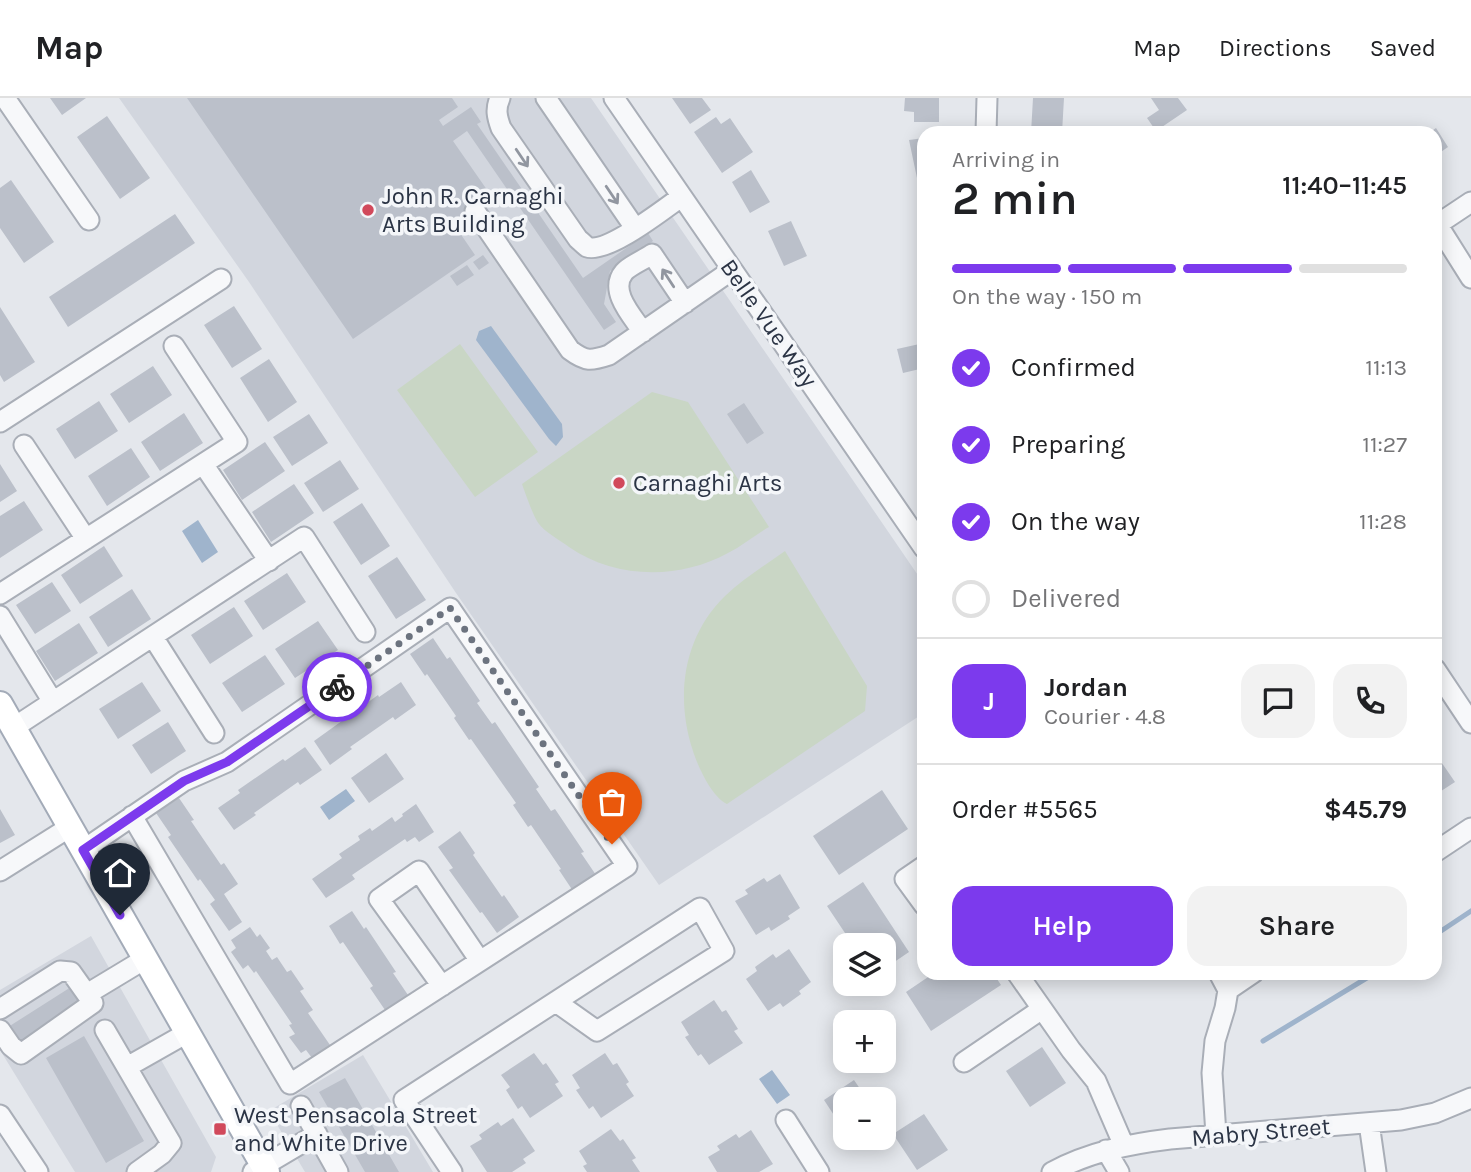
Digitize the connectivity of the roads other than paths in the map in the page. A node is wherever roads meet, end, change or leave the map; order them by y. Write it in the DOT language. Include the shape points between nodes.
graph roads {
  1 [pos="5,98"];
  2 [pos="500,98"];
  3 [pos="546,98"];
  4 [pos="614,98"];
  5 [pos="987,98"];
  6 [pos="986,126"];
  7 [pos="681,197"];
  8 [pos="1471,202"];
  9 [pos="475,211"];
  10 [pos="89,220"];
  11 [pos="1442,221"];
  12 [pos="635,228"];
  13 [pos="1442,234"];
  14 [pos="732,270"];
  15 [pos="1471,278"];
  16 [pos="221,279"];
  17 [pos="685,303"];
  18 [pos="643,332"];
  19 [pos="174,346"];
  20 [pos="0,422"];
  21 [pos="24,445"];
  22 [pos="203,464"];
  23 [pos="916,519"];
  24 [pos="86,539"];
  25 [pos="269,561"];
  26 [pos="0,594"];
  27 [pos="0,616"];
  28 [pos="365,632"];
  29 [pos="153,637"];
  30 [pos="1442,680"];
  31 [pos="52,702"];
  32 [pos="0,705"];
  33 [pos="1471,723"];
  34 [pos="13,728"];
  35 [pos="214,733"];
  36 [pos="132,816"];
  37 [pos="70,827"];
  38 [pos="1471,828"];
  39 [pos="1442,847"];
  40 [pos="83,850"];
  41 [pos="0,871"];
  42 [pos="917,871"];
  43 [pos="917,895"];
  44 [pos="145,959"];
  45 [pos="480,961"];
  46 [pos="1022,980"];
  47 [pos="1223,981"];
  48 [pos="442,986"];
  49 [pos="86,994"];
  50 [pos="556,1002"];
  51 [pos="0,1009"];
  52 [pos="1042,1009"];
  53 [pos="0,1030"];
  54 [pos="105,1030"];
  55 [pos="187,1033"];
  56 [pos="964,1062"];
  57 [pos="127,1067"];
  58 [pos="1471,1098"];
  59 [pos="301,1106"];
  60 [pos="0,1115"];
  61 [pos="786,1120"];
  62 [pos="1369,1123"];
  63 [pos="317,1134"];
  64 [pos="1216,1135"];
  65 [pos="1115,1148"];
  66 [pos="261,1170"];
  67 [pos="38,1172"];
  68 [pos="137,1172"];
  69 [pos="338,1172"];
  70 [pos="452,1172"];
  71 [pos="819,1172"];
  72 [pos="1052,1172"];
  73 [pos="1119,1172"];
  74 [pos="1376,1172"];
  1 -- 10 [label="street"];
  2 -- 12 [label="street, one-way" via="496,115 501,128 586,247 608,244"];
  3 -- 12 [label="street, one-way"];
  4 -- 7 [label="street, Belle Vue Way"];
  5 -- 6 [label="street"];
  7 -- 12 [label="street"];
  7 -- 14 [label="street, Belle Vue Way"];
  8 -- 11 [label="street"];
  9 -- 18 [label="street" via="570,350 581,358 593,361 609,355"];
  13 -- 15 [label="street"];
  14 -- 17 [label="street"];
  14 -- 23 [label="street, Belle Vue Way"];
  16 -- 20 [label="street"];
  17 -- 18 [label="street"];
  17 -- 18 [label="street, one-way" via="652,254 624,272 619,284 621,299"];
  19 -- 22 [label="street" via="237,442"];
  21 -- 24 [label="street"];
  22 -- 24 [label="street"];
  22 -- 25 [label="street"];
  24 -- 26 [label="street"];
  25 -- 28 [label="street" via="304,537"];
  25 -- 29 [label="street"];
  27 -- 31 [label="street"];
  29 -- 31 [label="street"];
  29 -- 35 [label="street"];
  30 -- 33 [label="street"];
  31 -- 34 [label="street"];
  32 -- 34 [label="main road"];
  34 -- 37 [label="main road"];
  36 -- 40 [label="street"];
  36 -- 45 [label="street" via="184,781 227,762 450,608 627,866"];
  36 -- 48 [label="street" via="290,1084"];
  37 -- 40 [label="main road"];
  37 -- 41 [label="street"];
  38 -- 39 [label="street"];
  40 -- 44 [label="main road"];
  42 -- 43 [label="street" via="905,879"];
  44 -- 49 [label="street"];
  44 -- 55 [label="main road"];
  45 -- 48 [label="street"];
  45 -- 48 [label="street" via="419,872 379,899"];
  46 -- 52 [label="street"];
  47 -- 64 [label="street" via="1225,1008 1212,1073"];
  49 -- 51 [label="street" via="71,972 60,971"];
  49 -- 53 [label="street" via="93,1003 21,1054"];
  50 -- 50 [label="street" via="597,1031 724,951 700,908"];
  50 -- 70 [label="street" via="404,1100"];
  52 -- 56 [label="street"];
  52 -- 65 [label="street" via="1096,1082"];
  54 -- 57 [label="street"];
  55 -- 57 [label="street"];
  55 -- 66 [label="main road"];
  57 -- 68 [label="street" via="172,1143"];
  58 -- 62 [label="street, Mabry Street" via="1435,1113"];
  59 -- 63 [label="street"];
  60 -- 67 [label="street"];
  61 -- 71 [label="street"];
  62 -- 64 [label="street, Mabry Street"];
  62 -- 74 [label="street"];
  63 -- 66 [label="street"];
  63 -- 69 [label="street"];
  64 -- 65 [label="street, Mabry Street"];
  65 -- 72 [label="street, Mabry Street"];
  65 -- 73 [label="street"];
}
